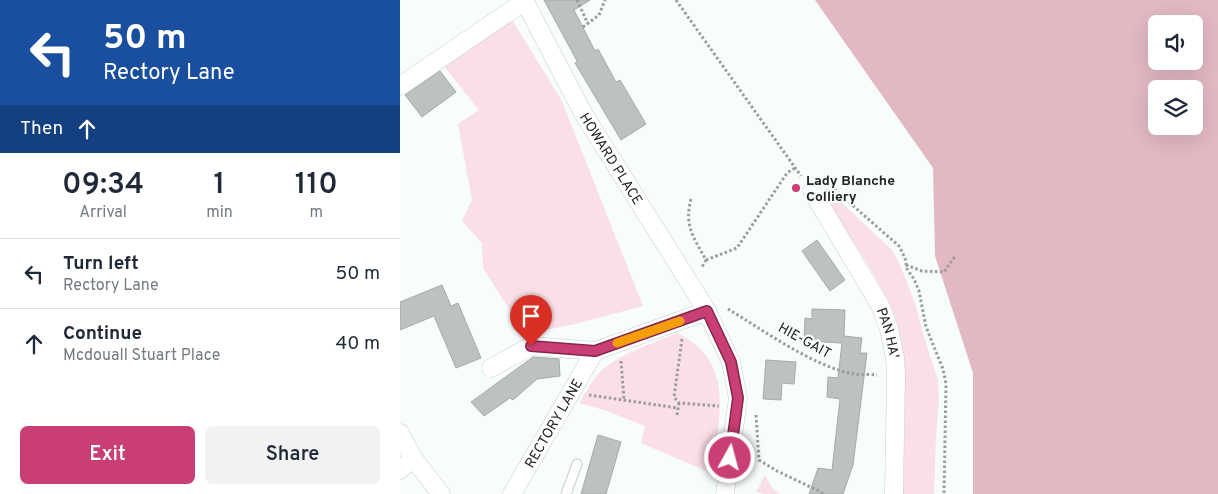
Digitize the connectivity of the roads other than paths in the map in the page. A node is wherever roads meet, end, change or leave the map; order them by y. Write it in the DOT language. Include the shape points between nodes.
graph roads {
  1 [pos="525,0"];
  2 [pos="400,86"];
  3 [pos="810,189"];
  4 [pos="707,311"];
  5 [pos="595,351"];
  6 [pos="491,368"];
  7 [pos="400,432"];
  8 [pos="413,458"];
  9 [pos="577,464"];
  10 [pos="400,470"];
  11 [pos="441,494"];
  12 [pos="512,494"];
  13 [pos="566,494"];
  14 [pos="725,494"];
  15 [pos="894,494"];
  1 -- 2 [label="street"];
  1 -- 4 [label="street, HOWARD PLACE" via="584,114"];
  3 -- 15 [label="street, PAN HA'" via="880,305 889,329 896,358"];
  4 -- 5 [label="street"];
  4 -- 14 [label="street, HOWARD PLACE" via="731,362 738,398"];
  5 -- 6 [label="street" via="531,346"];
  5 -- 12 [label="street, RECTORY LANE"];
  7 -- 8 [label="street"];
  8 -- 10 [label="street"];
  8 -- 11 [label="street"];
  9 -- 13 [label="lane"];
}
